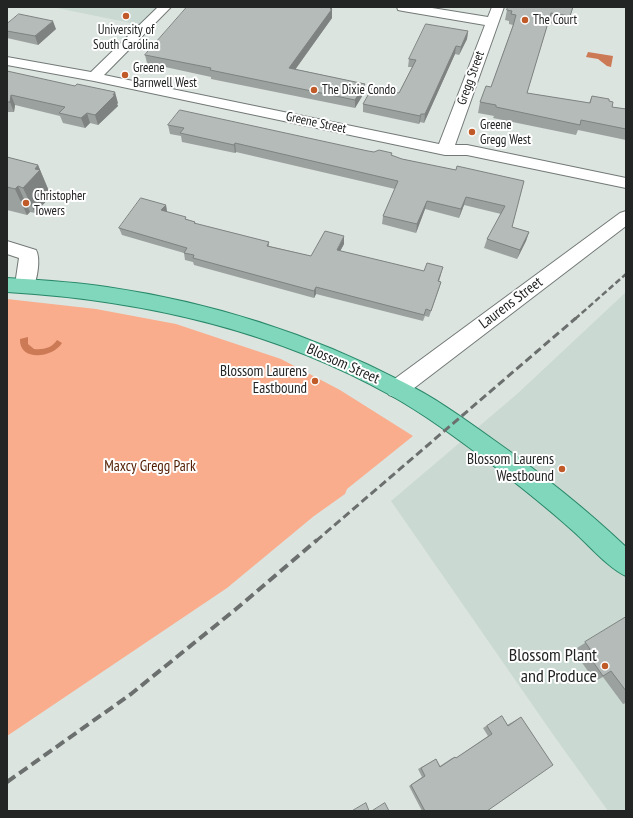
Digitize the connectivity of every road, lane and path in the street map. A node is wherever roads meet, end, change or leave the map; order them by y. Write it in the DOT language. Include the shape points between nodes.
graph roads {
  1 [pos="165,7"];
  2 [pos="403,7"];
  3 [pos="498,7"];
  4 [pos="492,22"];
  5 [pos="7,61"];
  6 [pos="94,77"];
  7 [pos="445,150"];
  8 [pos="626,183"];
  9 [pos="626,218"];
  10 [pos="7,247"];
  11 [pos="16,285"];
  12 [pos="397,389"];
  13 [pos="626,564"];
  1 -- 6 [label="street"];
  2 -- 4 [label="street"];
  3 -- 4 [label="street, Gregg Street"];
  4 -- 7 [label="street, Gregg Street"];
  5 -- 6 [label="street, Greene Street"];
  6 -- 7 [label="street, Greene Street"];
  7 -- 8 [label="street, Greene Street" via="467,150"];
  9 -- 12 [label="street, Laurens Street"];
  10 -- 11 [label="street" via="29,255"];
  11 -- 12 [label="main road, Blossom Street" via="74,289 120,296 230,322 293,342"];
  12 -- 13 [label="main road, Blossom Street" via="438,414 521,473 567,510"];
}
